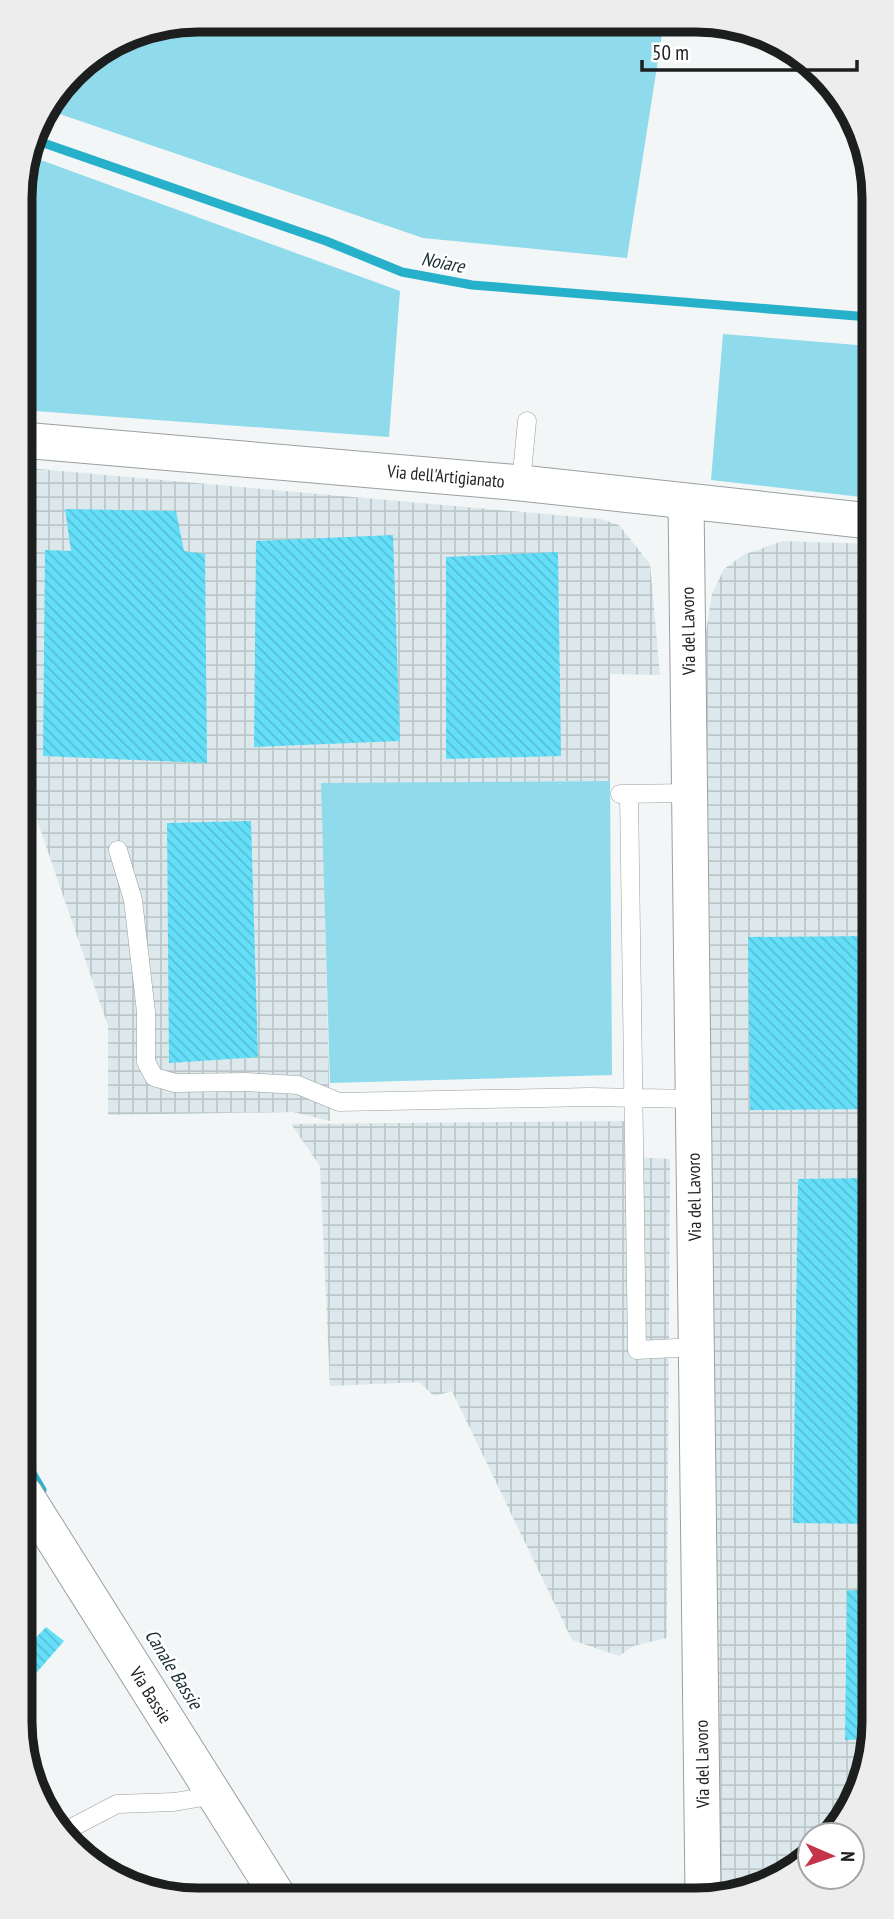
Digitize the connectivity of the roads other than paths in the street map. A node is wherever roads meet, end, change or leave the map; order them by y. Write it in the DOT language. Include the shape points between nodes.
graph roads {
  1 [pos="527,421"];
  2 [pos="32,441"];
  3 [pos="521,483"];
  4 [pos="686,501"];
  5 [pos="862,519"];
  6 [pos="690,793"];
  7 [pos="118,850"];
  8 [pos="633,1099"];
  9 [pos="693,1099"];
  10 [pos="696,1347"];
  11 [pos="31,1504"];
  12 [pos="215,1795"];
  13 [pos="71,1828"];
  14 [pos="704,1887"];
  15 [pos="273,1888"];
  1 -- 3 [label="lane"];
  2 -- 3 [label="street, Via dell'Artigianato"];
  3 -- 4 [label="street, Via dell'Artigianato"];
  4 -- 5 [label="street, Via dell'Artigianato"];
  4 -- 6 [label="street, Via del Lavoro"];
  6 -- 8 [label="lane" via="623,794"];
  6 -- 9 [label="street, Via del Lavoro"];
  7 -- 8 [label="lane" via="133,900 146,1012 146,1062 154,1077 174,1083 298,1084 339,1102"];
  8 -- 9 [label="lane"];
  8 -- 10 [label="lane" via="637,1350"];
  9 -- 10 [label="street, Via del Lavoro"];
  10 -- 14 [label="street, Via del Lavoro"];
  11 -- 12 [label="street, Via Bassie"];
  12 -- 13 [label="lane" via="117,1804"];
  12 -- 15 [label="street, Via Bassie"];
}
